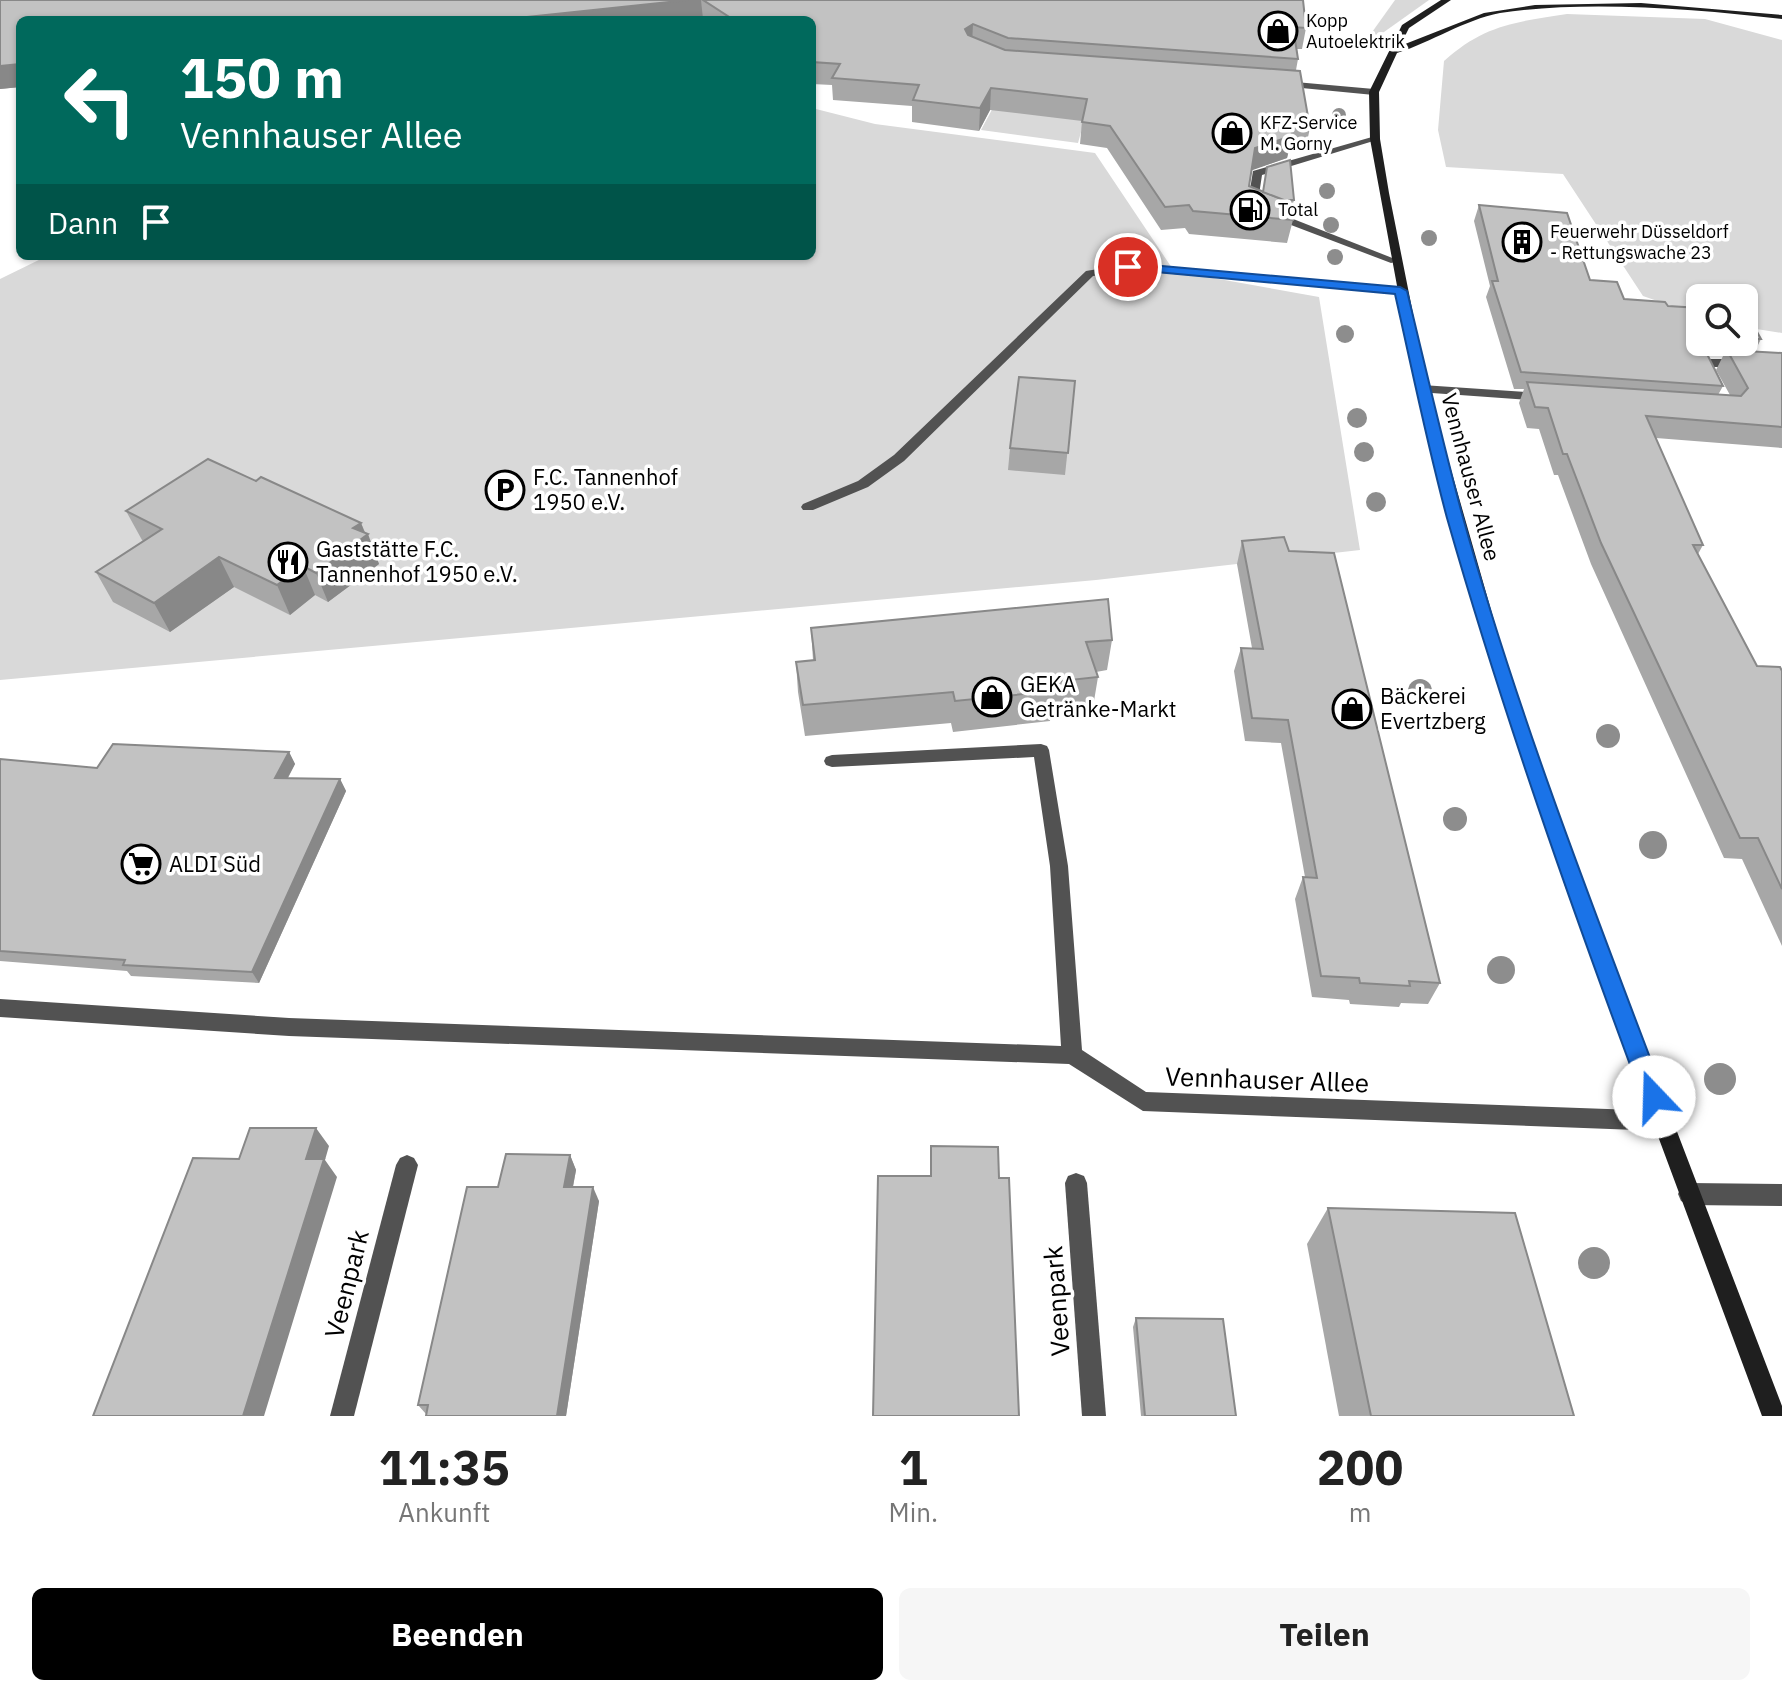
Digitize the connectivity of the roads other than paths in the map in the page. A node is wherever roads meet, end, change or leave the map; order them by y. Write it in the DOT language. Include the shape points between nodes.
graph roads {
  1 [pos="1494,0"];
  2 [pos="1712,0"];
  3 [pos="1594,1"];
  4 [pos="1442,2"];
  5 [pos="1782,15"];
  6 [pos="1397,50"];
  7 [pos="1272,84"];
  8 [pos="1374,92"];
  9 [pos="1375,139"];
  10 [pos="1395,261"];
  11 [pos="1400,291"];
  12 [pos="1782,363"];
  13 [pos="1715,386"];
  14 [pos="1422,389"];
  15 [pos="1559,398"];
  16 [pos="808,507"];
  17 [pos="832,761"];
  18 [pos="0,1008"];
  19 [pos="1072,1055"];
  20 [pos="1663,1121"];
  21 [pos="407,1165"];
  22 [pos="1076,1183"];
  23 [pos="1689,1194"];
  24 [pos="1782,1195"];
  25 [pos="342,1416"];
  26 [pos="1094,1416"];
  27 [pos="1774,1416"];
  1 -- 6 [label="main road"];
  2 -- 5 [label="main road"];
  3 -- 5 [label="main road"];
  3 -- 6 [label="main road" via="1499,11"];
  4 -- 6 [label="main road, Vennhauser Allee" via="1405,27"];
  6 -- 8 [label="main road, Vennhauser Allee"];
  7 -- 8 [label="street"];
  8 -- 9 [label="main road, Vennhauser Allee"];
  9 -- 10 [label="main road, Vennhauser Allee"];
  9 -- 10 [label="street" via="1257,173 1252,208"];
  10 -- 11 [label="main road, Vennhauser Allee"];
  11 -- 14 [label="main road, Vennhauser Allee"];
  11 -- 16 [label="street" via="1128,267 1090,273 899,458 863,484"];
  12 -- 13 [label="street" via="1703,363"];
  14 -- 15 [label="street, Vennhauser Allee"];
  14 -- 20 [label="main road, Vennhauser Allee" via="1500,666 1574,886"];
  17 -- 19 [label="street" via="1041,750 1059,866"];
  18 -- 19 [label="street" via="289,1027"];
  19 -- 20 [label="street, Vennhauser Allee" via="1143,1101"];
  20 -- 23 [label="main road, Vennhauser Allee"];
  21 -- 25 [label="street, Veenpark"];
  22 -- 26 [label="street, Veenpark"];
  23 -- 24 [label="street"];
  23 -- 27 [label="main road, Vennhauser Allee"];
}
